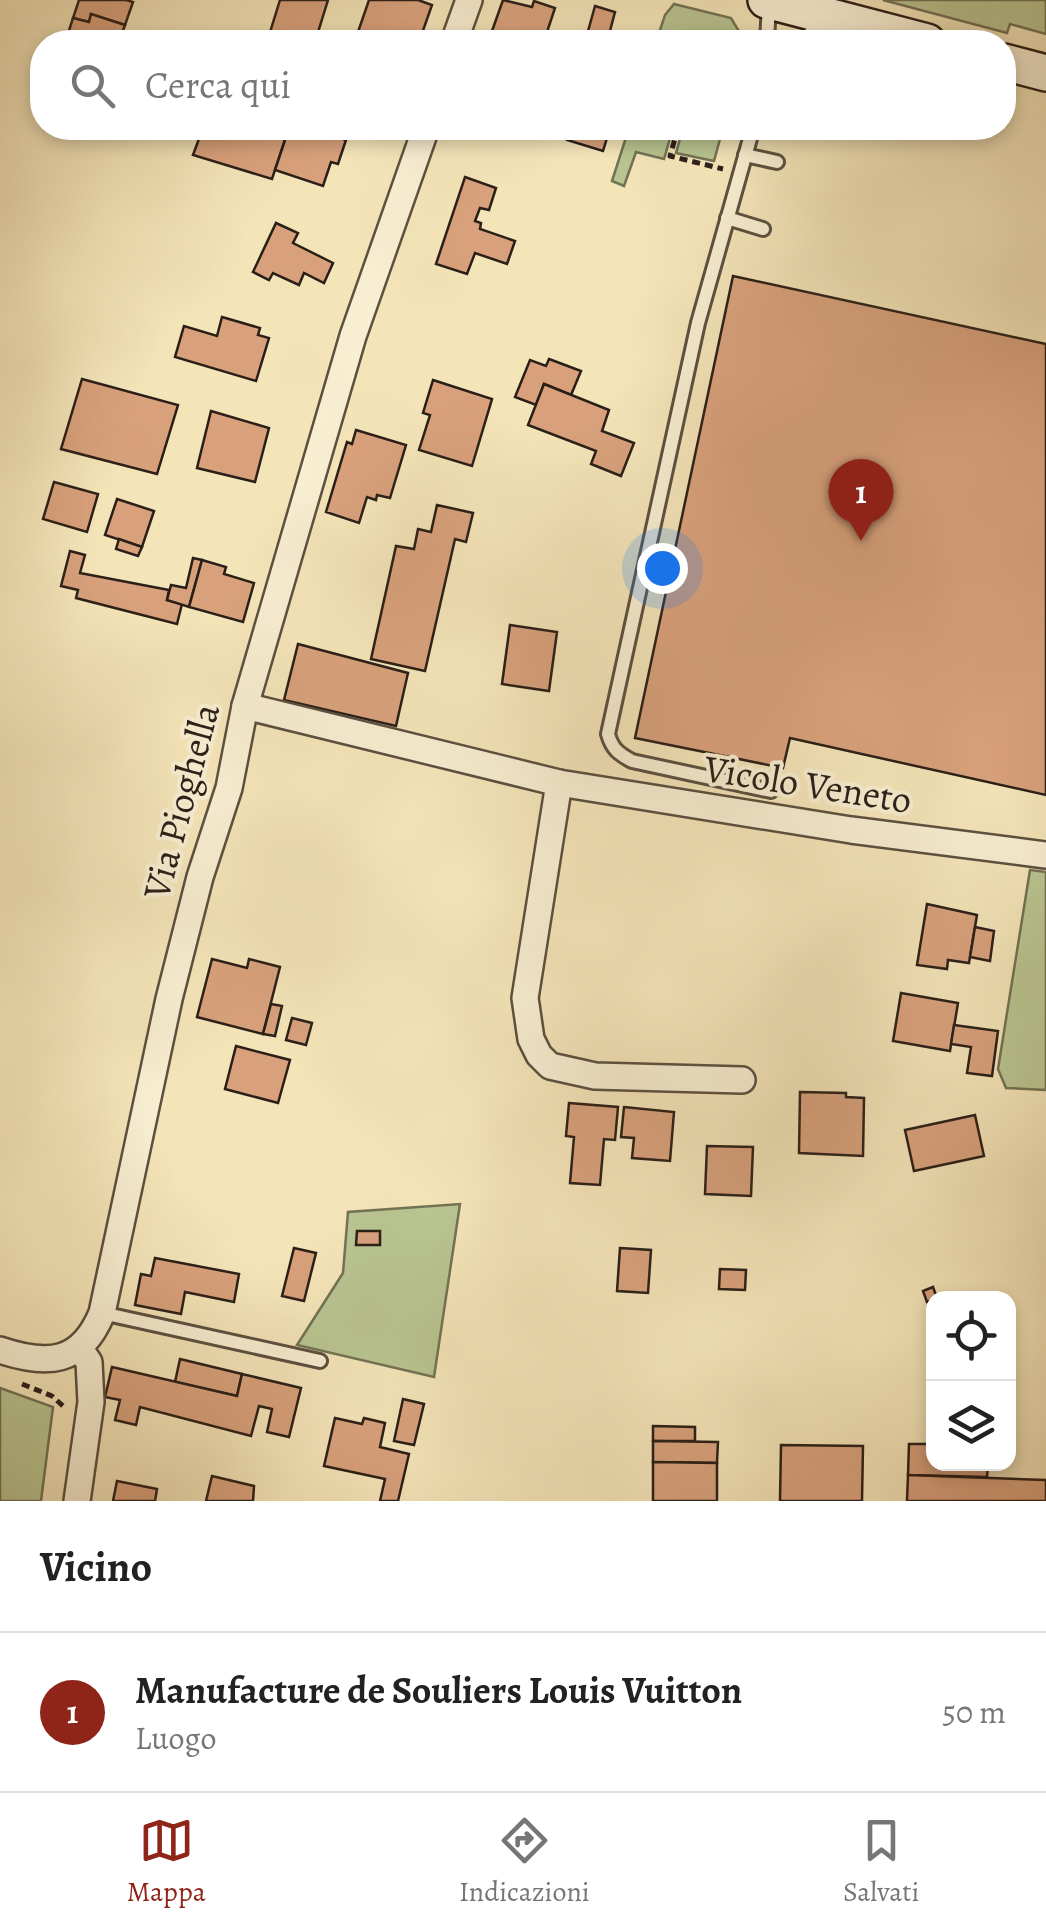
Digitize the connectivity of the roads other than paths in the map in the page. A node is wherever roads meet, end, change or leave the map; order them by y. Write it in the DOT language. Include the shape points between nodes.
graph roads {
  1 [pos="468,0"];
  2 [pos="768,0"];
  3 [pos="811,29"];
  4 [pos="458,30"];
  5 [pos="767,30"];
  6 [pos="1016,65"];
  7 [pos="1046,73"];
  8 [pos="422,140"];
  9 [pos="749,140"];
  10 [pos="745,155"];
  11 [pos="778,162"];
  12 [pos="727,218"];
  13 [pos="763,228"];
  14 [pos="245,706"];
  15 [pos="559,783"];
  16 [pos="771,791"];
  17 [pos="1046,855"];
  18 [pos="742,1080"];
  19 [pos="102,1313"];
  20 [pos="80,1349"];
  21 [pos="0,1350"];
  22 [pos="320,1362"];
  23 [pos="76,1501"];
  1 -- 4 [label="street"];
  2 -- 3 [label="street"];
  2 -- 5 [label="lane"];
  6 -- 7 [label="street"];
  8 -- 14 [label="street, Via Pioghella" via="352,336"];
  9 -- 10 [label="lane"];
  10 -- 11 [label="lane"];
  10 -- 12 [label="lane"];
  12 -- 13 [label="lane"];
  12 -- 16 [label="lane" via="608,734 620,755 632,760"];
  14 -- 15 [label="street, Vicolo Veneto"];
  14 -- 19 [label="street, Via Pioghella" via="170,998"];
  15 -- 17 [label="street, Vicolo Veneto"];
  15 -- 18 [label="street" via="525,998 538,1055 550,1066 594,1076"];
  19 -- 20 [label="street, Via Pioghella"];
  19 -- 22 [label="lane"];
  20 -- 21 [label="street" via="54,1359"];
  20 -- 23 [label="street" via="89,1362 91,1402"];
}
